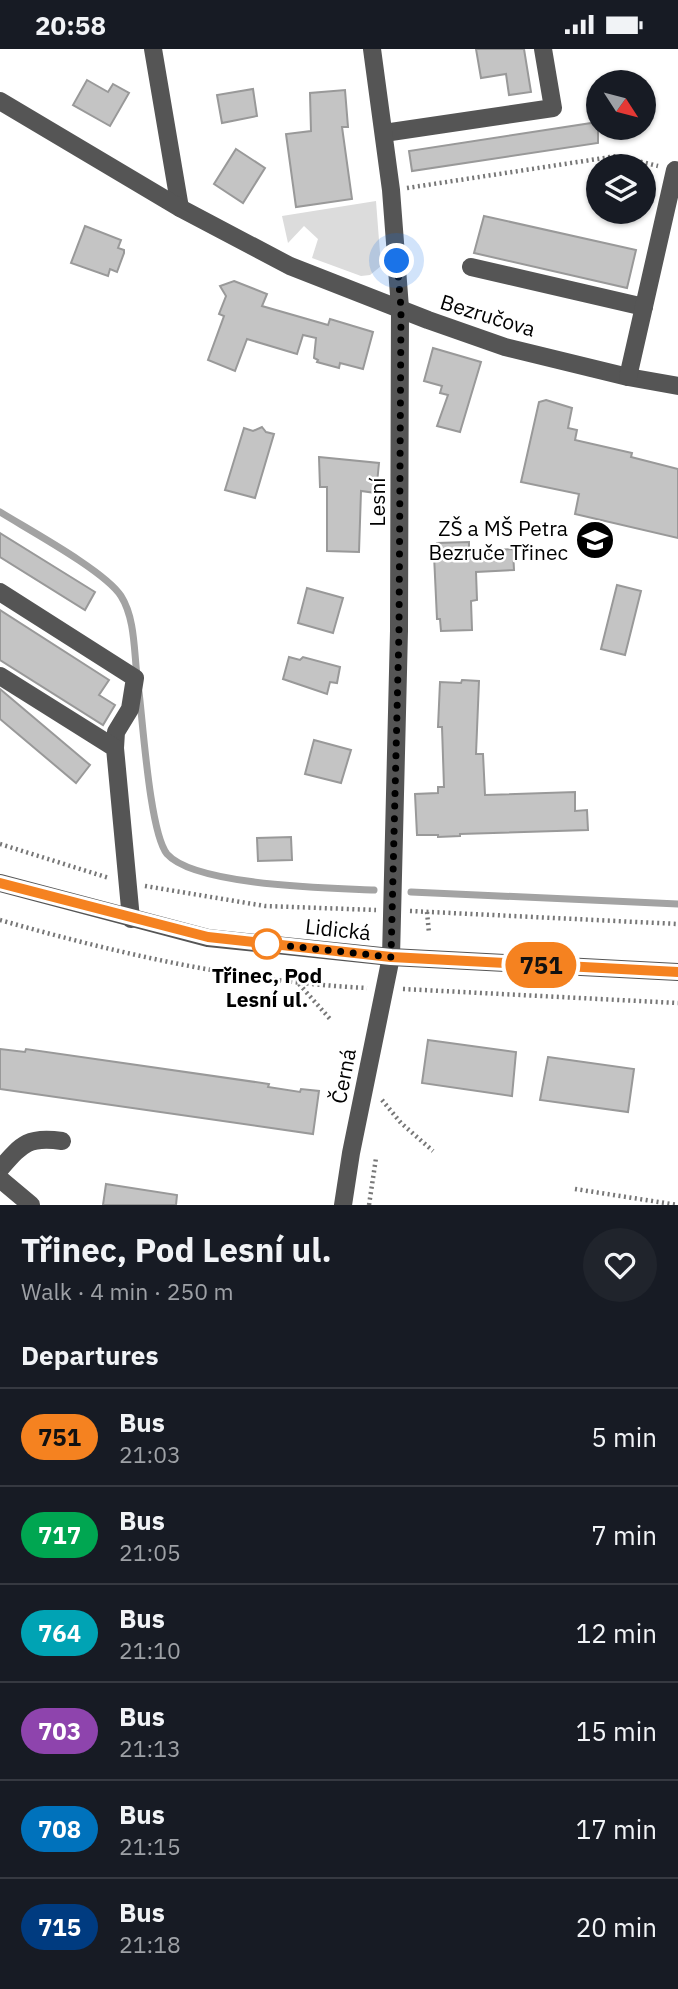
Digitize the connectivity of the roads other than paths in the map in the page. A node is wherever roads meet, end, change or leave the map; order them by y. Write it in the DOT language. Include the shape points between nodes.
graph roads {
  1 [pos="153,49"];
  2 [pos="372,49"];
  3 [pos="543,49"];
  4 [pos="0,101"];
  5 [pos="384,133"];
  6 [pos="677,170"];
  7 [pos="180,208"];
  8 [pos="471,267"];
  9 [pos="644,307"];
  10 [pos="401,308"];
  11 [pos="628,377"];
  12 [pos="678,386"];
  13 [pos="0,592"];
  14 [pos="0,676"];
  15 [pos="115,748"];
  16 [pos="0,883"];
  17 [pos="131,919"];
  18 [pos="391,957"];
  19 [pos="678,972"];
  20 [pos="62,1141"];
  21 [pos="0,1169"];
  22 [pos="0,1178"];
  23 [pos="31,1205"];
  24 [pos="343,1205"];
  1 -- 7 [label="street"];
  2 -- 5 [label="street, Lesní"];
  3 -- 5 [label="street" via="553,109"];
  4 -- 7 [label="street, Bezručova"];
  5 -- 10 [label="street, Lesní"];
  6 -- 9 [label="street"];
  7 -- 10 [label="street, Bezručova" via="290,266"];
  8 -- 9 [label="street"];
  9 -- 11 [label="street"];
  10 -- 11 [label="street, Bezručova" via="505,347"];
  10 -- 18 [label="street, Lesní"];
  11 -- 12 [label="street, Bezručova"];
  13 -- 15 [label="street" via="135,678 130,709 116,732"];
  14 -- 15 [label="street"];
  15 -- 17 [label="street"];
  16 -- 17 [label="street, Lidická"];
  17 -- 18 [label="street, Lidická" via="208,937"];
  18 -- 19 [label="street, Lidická"];
  18 -- 24 [label="street, Černá"];
  20 -- 21 [label="street" via="41,1138 27,1142"];
  22 -- 23 [label="street"];
}
